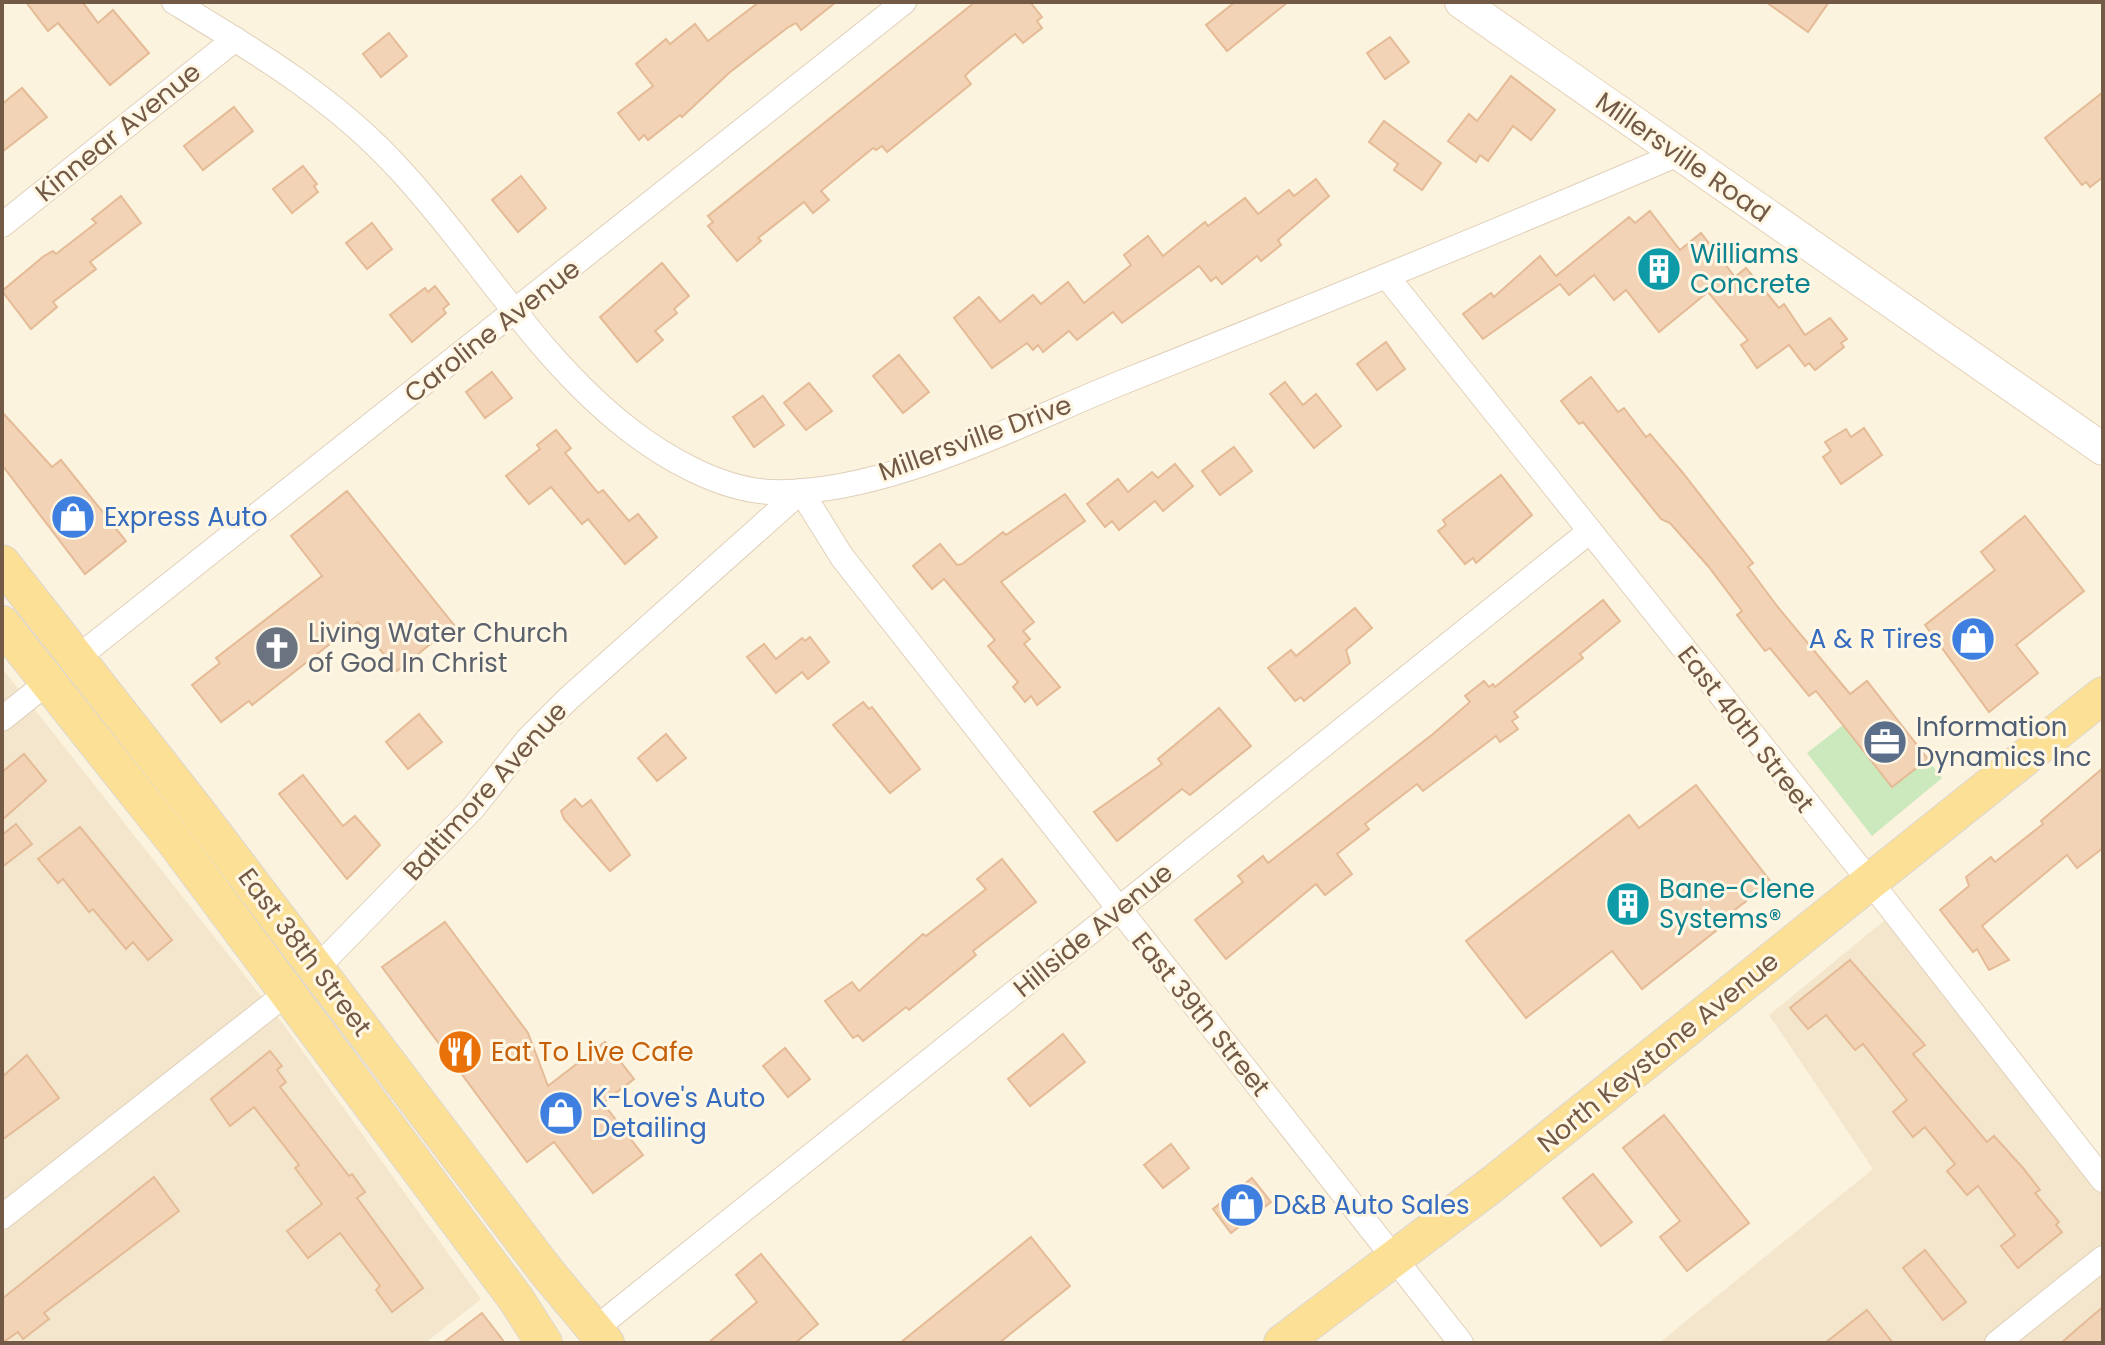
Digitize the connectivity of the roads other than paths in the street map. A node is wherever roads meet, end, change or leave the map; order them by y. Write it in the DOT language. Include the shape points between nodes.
graph roads {
  1 [pos="174,2"];
  2 [pos="904,2"];
  3 [pos="1461,2"];
  4 [pos="235,39"];
  5 [pos="1678,154"];
  6 [pos="2,225"];
  7 [pos="1388,278"];
  8 [pos="517,313"];
  9 [pos="2103,449"];
  10 [pos="801,491"];
  11 [pos="1590,531"];
  12 [pos="2,563"];
  13 [pos="2,624"];
  14 [pos="77,658"];
  15 [pos="48,682"];
  16 [pos="2103,695"];
  17 [pos="2,719"];
  18 [pos="1869,883"];
  19 [pos="1118,910"];
  20 [pos="317,968"];
  21 [pos="288,992"];
  22 [pos="2103,1180"];
  23 [pos="2,1217"];
  24 [pos="2103,1258"];
  25 [pos="1396,1259"];
  26 [pos="600,1336"];
  27 [pos="544,1343"];
  28 [pos="1282,1343"];
  29 [pos="1461,1343"];
  30 [pos="1997,1343"];
  1 -- 4 [label="street, Millersville Drive"];
  2 -- 8 [label="street, Caroline Avenue"];
  3 -- 5 [label="street, Millersville Road"];
  4 -- 6 [label="street, Kinnear Avenue"];
  4 -- 8 [label="street, Millersville Drive" via="314,92 376,145"];
  5 -- 7 [label="street, Millersville Drive"];
  5 -- 9 [label="street, Millersville Road"];
  7 -- 10 [label="street, Millersville Drive" via="931,459"];
  7 -- 11 [label="street, East 40th Street"];
  8 -- 10 [label="street, Millersville Drive" via="584,391 649,444 745,487"];
  8 -- 14 [label="street, Caroline Avenue"];
  10 -- 19 [label="street, East 39th Street" via="842,557"];
  10 -- 20 [label="street, Baltimore Avenue" via="568,699 528,739 483,798"];
  11 -- 18 [label="street, East 40th Street"];
  11 -- 19 [label="street, Hillside Avenue"];
  12 -- 14 [label="main road, East 38th Street"];
  13 -- 15 [label="main road, East 38th Street"];
  14 -- 20 [label="main road, East 38th Street"];
  15 -- 17 [label="street"];
  15 -- 21 [label="main road, East 38th Street"];
  16 -- 18 [label="main road, North Keystone Avenue"];
  18 -- 22 [label="street, East 40th Street"];
  18 -- 25 [label="main road, North Keystone Avenue"];
  19 -- 25 [label="street, East 39th Street"];
  19 -- 26 [label="street, Hillside Avenue"];
  20 -- 26 [label="main road, East 38th Street"];
  21 -- 23 [label="street"];
  21 -- 27 [label="main road, East 38th Street"];
  24 -- 30 [label="street"];
  25 -- 28 [label="main road, North Keystone Avenue"];
  25 -- 29 [label="street, East 39th Street"];
}
